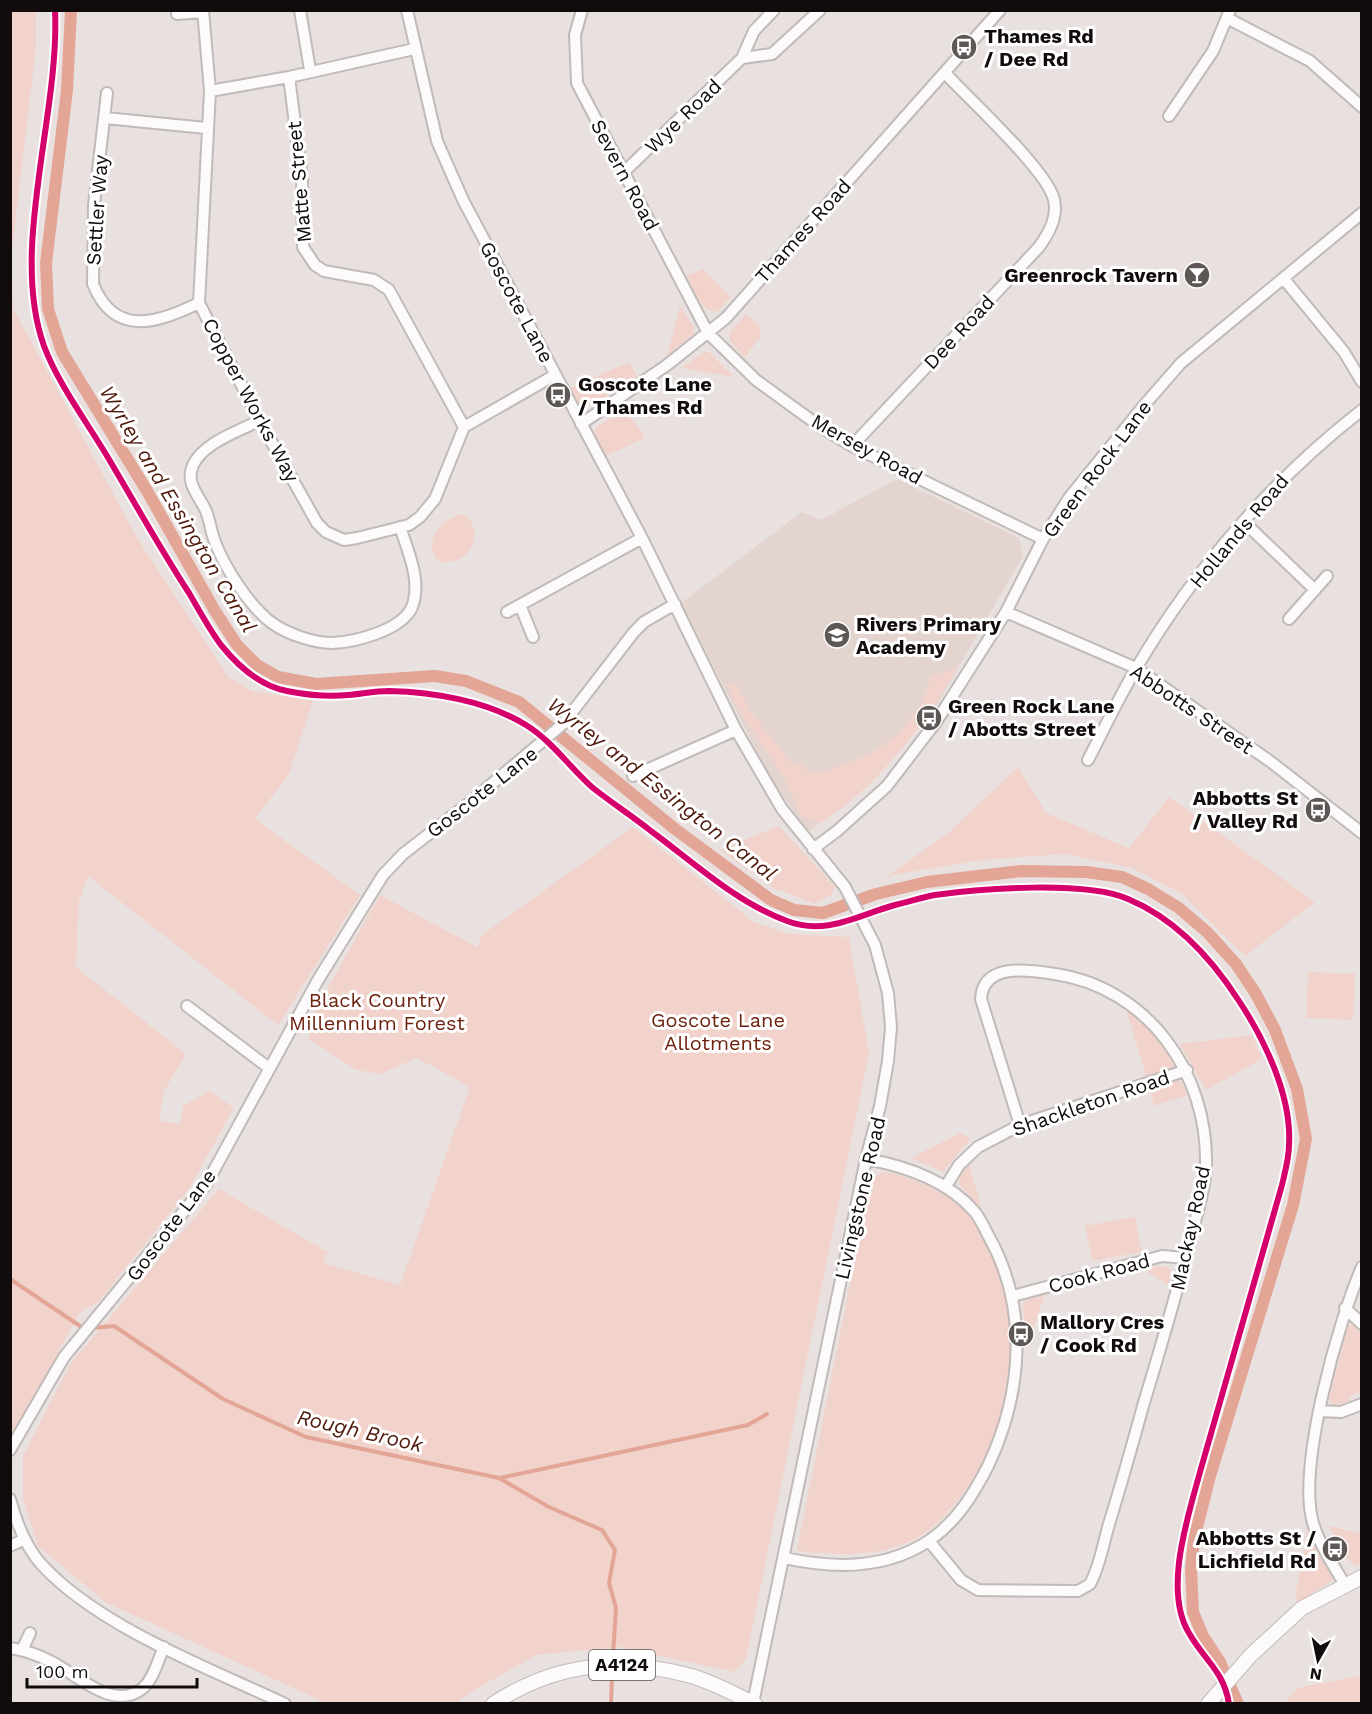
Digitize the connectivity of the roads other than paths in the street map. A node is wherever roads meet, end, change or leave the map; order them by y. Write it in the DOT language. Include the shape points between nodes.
graph roads {
  1 [pos="300,10"];
  2 [pos="407,10"];
  3 [pos="582,10"];
  4 [pos="774,10"];
  5 [pos="820,10"];
  6 [pos="1000,10"];
  7 [pos="203,11"];
  8 [pos="177,14"];
  9 [pos="1228,14"];
  10 [pos="414,49"];
  11 [pos="742,58"];
  12 [pos="310,70"];
  13 [pos="945,73"];
  14 [pos="289,77"];
  15 [pos="210,91"];
  16 [pos="107,93"];
  17 [pos="1362,107"];
  18 [pos="1169,116"];
  19 [pos="105,118"];
  20 [pos="206,128"];
  21 [pos="623,173"];
  22 [pos="1362,213"];
  23 [pos="1284,279"];
  24 [pos="199,303"];
  25 [pos="708,333"];
  26 [pos="555,375"];
  27 [pos="1362,382"];
  28 [pos="1362,410"];
  29 [pos="260,420"];
  30 [pos="581,424"];
  31 [pos="464,427"];
  32 [pos="852,446"];
  33 [pos="1244,522"];
  34 [pos="400,527"];
  35 [pos="642,538"];
  36 [pos="1043,538"];
  37 [pos="1327,576"];
  38 [pos="1315,590"];
  39 [pos="675,603"];
  40 [pos="520,605"];
  41 [pos="507,612"];
  42 [pos="1006,612"];
  43 [pos="1289,619"];
  44 [pos="533,637"];
  45 [pos="1136,668"];
  46 [pos="736,730"];
  47 [pos="1088,760"];
  48 [pos="633,776"];
  49 [pos="1362,833"];
  50 [pos="813,849"];
  51 [pos="187,1006"];
  52 [pos="269,1068"];
  53 [pos="1186,1070"];
  54 [pos="1020,1125"];
  55 [pos="866,1159"];
  56 [pos="946,1186"];
  57 [pos="1186,1258"];
  58 [pos="1362,1267"];
  59 [pos="1013,1296"];
  60 [pos="1345,1308"];
  61 [pos="1362,1324"];
  62 [pos="1362,1404"];
  63 [pos="1319,1411"];
  64 [pos="10,1450"];
  65 [pos="10,1498"];
  66 [pos="25,1539"];
  67 [pos="929,1540"];
  68 [pos="10,1546"];
  69 [pos="785,1558"];
  70 [pos="1362,1577"];
  71 [pos="1344,1585"];
  72 [pos="30,1633"];
  73 [pos="164,1647"];
  74 [pos="10,1648"];
  75 [pos="22,1650"];
  76 [pos="118,1700"];
  77 [pos="754,1703"];
  78 [pos="285,1704"];
  79 [pos="493,1704"];
  80 [pos="1208,1704"];
  1 -- 12 [label="street"];
  2 -- 10 [label="street, Goscote Lane"];
  3 -- 21 [label="street, Severn Road" via="575,35 577,83"];
  4 -- 11 [label="street, Wye Road" via="754,31"];
  5 -- 11 [label="street" via="772,54"];
  6 -- 13 [label="street, Thames Road"];
  7 -- 8 [label="street"];
  7 -- 15 [label="street, Copper Works Way"];
  9 -- 17 [label="street" via="1310,61"];
  9 -- 18 [label="street" via="1213,51"];
  10 -- 12 [label="street"];
  10 -- 26 [label="street, Goscote Lane" via="447,168"];
  11 -- 21 [label="street, Wye Road"];
  12 -- 14 [label="street"];
  13 -- 25 [label="street, Thames Road" via="726,318"];
  13 -- 32 [label="street, Dee Road" via="1043,176 1054,200 1053,223 1039,247"];
  14 -- 15 [label="street"];
  14 -- 31 [label="street, Matte Street" via="302,178 303,247 324,271 374,280 389,290"];
  15 -- 20 [label="street, Copper Works Way"];
  16 -- 19 [label="street, Settler Way"];
  19 -- 20 [label="street"];
  19 -- 24 [label="street, Settler Way" via="94,205 93,284 97,294 114,312 135,321 159,321"];
  20 -- 24 [label="street, Copper Works Way"];
  21 -- 25 [label="street, Severn Road"];
  22 -- 23 [label="street, Green Rock Lane"];
  23 -- 27 [label="street" via="1344,352"];
  23 -- 36 [label="street, Green Rock Lane" via="1181,363 1069,498"];
  24 -- 29 [label="street, Copper Works Way"];
  25 -- 30 [label="street, Thames Road"];
  25 -- 32 [label="street, Mersey Road" via="756,380"];
  26 -- 30 [label="street, Goscote Lane"];
  26 -- 31 [label="street"];
  28 -- 33 [label="street, Hollands Road" via="1295,466"];
  29 -- 34 [label="street, Copper Works Way" via="317,523 326,532 344,540"];
  29 -- 34 [label="street" via="209,446 192,467 190,481 233,578 271,622 312,640 332,643 397,626 412,606 415,589"];
  30 -- 35 [label="street, Goscote Lane"];
  31 -- 34 [label="street, Copper Works Way" via="429,509 409,525"];
  32 -- 36 [label="street, Mersey Road"];
  33 -- 38 [label="street"];
  33 -- 45 [label="street, Hollands Road" via="1199,575"];
  35 -- 39 [label="street, Goscote Lane"];
  35 -- 40 [label="street"];
  36 -- 42 [label="street, Green Rock Lane"];
  37 -- 38 [label="street"];
  38 -- 43 [label="street"];
  39 -- 46 [label="street, Livingstone Road"];
  39 -- 52 [label="street, Goscote Lane" via="634,632 563,724 540,746 403,854 386,872 318,980"];
  40 -- 41 [label="street"];
  40 -- 44 [label="street"];
  42 -- 45 [label="street, Abbotts Street"];
  42 -- 50 [label="street, Green Rock Lane" via="936,722 886,786"];
  45 -- 47 [label="street, Hollands Road"];
  45 -- 49 [label="street, Abbotts Street" via="1271,762"];
  46 -- 48 [label="street"];
  46 -- 50 [label="street, Livingstone Road" via="782,809"];
  50 -- 55 [label="street, Livingstone Road" via="845,887 882,964 891,1027 880,1106"];
  51 -- 52 [label="street"];
  52 -- 64 [label="street, Goscote Lane" via="207,1184 52,1374"];
  53 -- 54 [label="street, Shackleton Road"];
  53 -- 54 [label="street, Mackay Road" via="1148,1017 1102,987 1064,975 1024,969 994,975 986,981 981,999"];
  53 -- 57 [label="street, Mackay Road" via="1204,1129 1206,1167"];
  54 -- 56 [label="street, Shackleton Road" via="978,1147 959,1165"];
  55 -- 56 [label="street"];
  55 -- 69 [label="street, Livingstone Road"];
  56 -- 59 [label="street" via="975,1212 1002,1258"];
  57 -- 59 [label="street, Cook Road" via="1162,1256"];
  57 -- 67 [label="street, Mackay Road" via="1090,1584 1078,1591 978,1590 961,1580"];
  58 -- 60 [label="street"];
  59 -- 67 [label="street" via="1018,1354 1012,1399 1000,1439 975,1492 951,1524"];
  60 -- 61 [label="street"];
  60 -- 63 [label="street"];
  62 -- 63 [label="street" via="1341,1412"];
  63 -- 71 [label="street" via="1310,1503 1314,1525"];
  65 -- 66 [label="street"];
  66 -- 68 [label="street"];
  66 -- 73 [label="street" via="41,1564 90,1605"];
  67 -- 69 [label="street" via="896,1557 873,1563 826,1565"];
  69 -- 77 [label="street, Livingstone Road"];
  70 -- 71 [label="main road"];
  71 -- 80 [label="main road" via="1302,1608 1272,1633"];
  72 -- 75 [label="street"];
  73 -- 76 [label="street" via="142,1689"];
  73 -- 78 [label="street"];
  74 -- 75 [label="street"];
  75 -- 76 [label="street" via="52,1662"];
  77 -- 79 [label="main road, A4124" via="693,1676 648,1667 595,1664 541,1677"];
}
